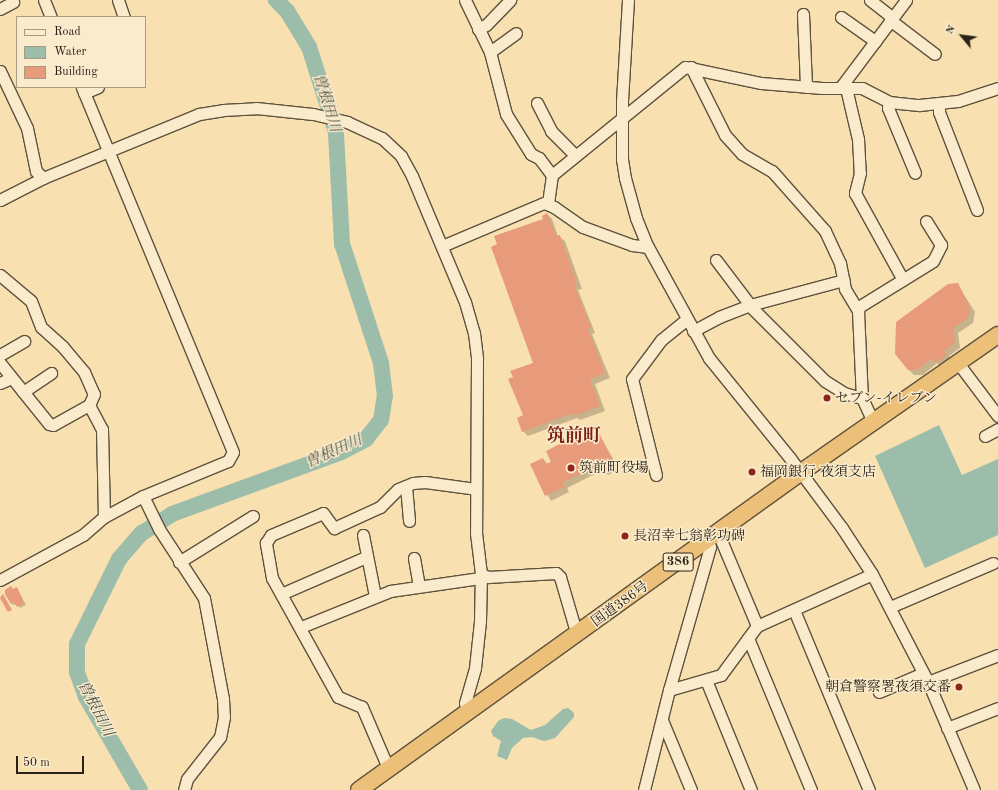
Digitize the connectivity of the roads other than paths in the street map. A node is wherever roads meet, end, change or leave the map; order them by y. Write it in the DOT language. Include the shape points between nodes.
graph roads {
  1 [pos="44,0"];
  2 [pos="118,0"];
  3 [pos="465,0"];
  4 [pos="510,0"];
  5 [pos="630,0"];
  6 [pos="870,0"];
  7 [pos="906,0"];
  8 [pos="13,2"];
  9 [pos="0,9"];
  10 [pos="803,14"];
  11 [pos="51,16"];
  12 [pos="124,16"];
  13 [pos="841,17"];
  14 [pos="891,19"];
  15 [pos="478,30"];
  16 [pos="516,33"];
  17 [pos="875,41"];
  18 [pos="490,52"];
  19 [pos="935,54"];
  20 [pos="691,67"];
  21 [pos="0,71"];
  22 [pos="3,84"];
  23 [pos="806,87"];
  24 [pos="93,88"];
  25 [pos="843,88"];
  26 [pos="998,88"];
  27 [pos="83,90"];
  28 [pos="889,102"];
  29 [pos="537,103"];
  30 [pos="939,104"];
  31 [pos="622,119"];
  32 [pos="109,152"];
  33 [pos="575,155"];
  34 [pos="915,173"];
  35 [pos="552,175"];
  36 [pos="43,178"];
  37 [pos="0,200"];
  38 [pos="548,204"];
  39 [pos="977,210"];
  40 [pos="926,221"];
  41 [pos="442,246"];
  42 [pos="648,247"];
  43 [pos="716,260"];
  44 [pos="0,275"];
  45 [pos="844,280"];
  46 [pos="902,280"];
  47 [pos="750,305"];
  48 [pos="857,308"];
  49 [pos="686,320"];
  50 [pos="693,331"];
  51 [pos="997,338"];
  52 [pos="24,341"];
  53 [pos="0,355"];
  54 [pos="0,363"];
  55 [pos="958,363"];
  56 [pos="52,373"];
  57 [pos="11,378"];
  58 [pos="0,383"];
  59 [pos="23,392"];
  60 [pos="862,398"];
  61 [pos="89,405"];
  62 [pos="998,416"];
  63 [pos="873,422"];
  64 [pos="998,429"];
  65 [pos="986,436"];
  66 [pos="800,473"];
  67 [pos="656,475"];
  68 [pos="406,486"];
  69 [pos="476,489"];
  70 [pos="145,501"];
  71 [pos="252,516"];
  72 [pos="104,517"];
  73 [pos="409,520"];
  74 [pos="363,535"];
  75 [pos="713,538"];
  76 [pos="366,557"];
  77 [pos="414,558"];
  78 [pos="179,562"];
  79 [pos="993,563"];
  80 [pos="872,574"];
  81 [pos="481,576"];
  82 [pos="0,580"];
  83 [pos="419,586"];
  84 [pos="281,594"];
  85 [pos="375,596"];
  86 [pos="890,608"];
  87 [pos="794,610"];
  88 [pos="757,626"];
  89 [pos="301,627"];
  90 [pos="576,635"];
  91 [pos="748,638"];
  92 [pos="998,655"];
  93 [pos="925,678"];
  94 [pos="706,680"];
  95 [pos="669,690"];
  96 [pos="880,692"];
  97 [pos="998,708"];
  98 [pos="468,712"];
  99 [pos="662,720"];
  100 [pos="947,728"];
  101 [pos="389,770"];
  102 [pos="184,790"];
  103 [pos="359,790"];
  104 [pos="644,790"];
  105 [pos="691,790"];
  106 [pos="751,790"];
  107 [pos="812,790"];
  108 [pos="870,790"];
  109 [pos="974,790"];
  1 -- 11 [label="street"];
  2 -- 12 [label="street"];
  3 -- 15 [label="street"];
  4 -- 15 [label="street"];
  5 -- 31 [label="street"];
  6 -- 14 [label="street"];
  7 -- 14 [label="street"];
  8 -- 9 [label="street"];
  10 -- 23 [label="street"];
  13 -- 17 [label="street"];
  14 -- 17 [label="street"];
  14 -- 19 [label="street"];
  15 -- 18 [label="street"];
  16 -- 18 [label="street"];
  17 -- 25 [label="street"];
  18 -- 35 [label="street" via="506,114 531,154 539,158"];
  20 -- 23 [label="street" via="761,83"];
  20 -- 31 [label="street" via="685,68"];
  20 -- 45 [label="street" via="725,135 742,154 772,171 825,230 840,263"];
  21 -- 22 [label="street"];
  22 -- 36 [label="street" via="27,128 36,171"];
  23 -- 25 [label="street"];
  24 -- 27 [label="street"];
  25 -- 28 [label="street" via="862,88"];
  25 -- 46 [label="street" via="858,139 860,173 855,193"];
  26 -- 30 [label="street" via="958,101"];
  27 -- 32 [label="street"];
  28 -- 30 [label="street"];
  28 -- 34 [label="street" via="888,108"];
  29 -- 33 [label="street" via="551,131"];
  30 -- 39 [label="street" via="939,112"];
  31 -- 33 [label="street"];
  31 -- 42 [label="street" via="625,178 636,218"];
  32 -- 36 [label="street"];
  32 -- 41 [label="street" via="199,114 256,108 313,114 347,122 382,138 401,156"];
  32 -- 70 [label="street" via="233,452 228,461"];
  33 -- 35 [label="street"];
  35 -- 38 [label="street"];
  36 -- 37 [label="street"];
  38 -- 41 [label="street" via="544,203"];
  38 -- 42 [label="street" via="583,227 632,245"];
  40 -- 46 [label="street" via="941,245 933,261"];
  41 -- 69 [label="street" via="465,302 474,333 477,359"];
  42 -- 49 [label="street"];
  43 -- 47 [label="street"];
  44 -- 61 [label="street" via="31,301 41,327 63,347 84,372 94,394"];
  45 -- 47 [label="street"];
  45 -- 48 [label="street"];
  46 -- 48 [label="street"];
  47 -- 50 [label="street"];
  47 -- 60 [label="street" via="825,381 844,394"];
  48 -- 60 [label="street"];
  49 -- 50 [label="street"];
  49 -- 67 [label="street" via="662,340 632,379"];
  50 -- 66 [label="street" via="709,358"];
  51 -- 55 [label="highway, 国道386号 / 386"];
  52 -- 53 [label="street"];
  54 -- 57 [label="street"];
  55 -- 62 [label="street"];
  55 -- 63 [label="highway, 国道386号 / 386"];
  56 -- 59 [label="street"];
  57 -- 58 [label="street"];
  57 -- 59 [label="street"];
  59 -- 61 [label="street" via="49,424 53,425"];
  60 -- 63 [label="street"];
  61 -- 72 [label="street" via="102,429"];
  63 -- 66 [label="highway, 国道386号 / 386"];
  64 -- 65 [label="street"];
  66 -- 75 [label="highway, 国道386号 / 386"];
  66 -- 80 [label="street" via="842,528"];
  68 -- 69 [label="street" via="425,482"];
  68 -- 73 [label="street"];
  68 -- 84 [label="street" via="388,496 380,506 334,528 323,513 271,534 266,543 268,557 272,578"];
  69 -- 81 [label="street" via="476,533"];
  70 -- 72 [label="street"];
  70 -- 78 [label="street" via="158,529"];
  71 -- 78 [label="street"];
  72 -- 82 [label="street" via="83,535"];
  74 -- 76 [label="street"];
  75 -- 88 [label="street"];
  75 -- 90 [label="highway, 国道386号 / 386"];
  75 -- 95 [label="street"];
  76 -- 84 [label="street"];
  76 -- 85 [label="street"];
  77 -- 83 [label="street"];
  78 -- 102 [label="street" via="204,598 220,676 224,717 220,737 187,779"];
  79 -- 86 [label="street"];
  80 -- 86 [label="street"];
  80 -- 87 [label="street"];
  81 -- 83 [label="street"];
  81 -- 90 [label="street" via="556,573 560,577"];
  81 -- 98 [label="street" via="475,668 465,703"];
  83 -- 85 [label="street"];
  84 -- 89 [label="street"];
  85 -- 89 [label="street"];
  86 -- 93 [label="street"];
  87 -- 88 [label="street"];
  87 -- 108 [label="street"];
  88 -- 91 [label="street"];
  89 -- 101 [label="street" via="338,697 362,707"];
  90 -- 98 [label="highway, 国道386号 / 386"];
  91 -- 94 [label="street" via="732,664 721,675"];
  91 -- 107 [label="street"];
  92 -- 93 [label="street"];
  93 -- 96 [label="street"];
  93 -- 100 [label="street"];
  94 -- 95 [label="street"];
  94 -- 106 [label="street"];
  95 -- 99 [label="street"];
  97 -- 100 [label="street"];
  98 -- 101 [label="highway, 国道386号 / 386"];
  99 -- 104 [label="street"];
  99 -- 105 [label="street"];
  100 -- 109 [label="street"];
  101 -- 103 [label="highway, 国道386号 / 386"];
}
